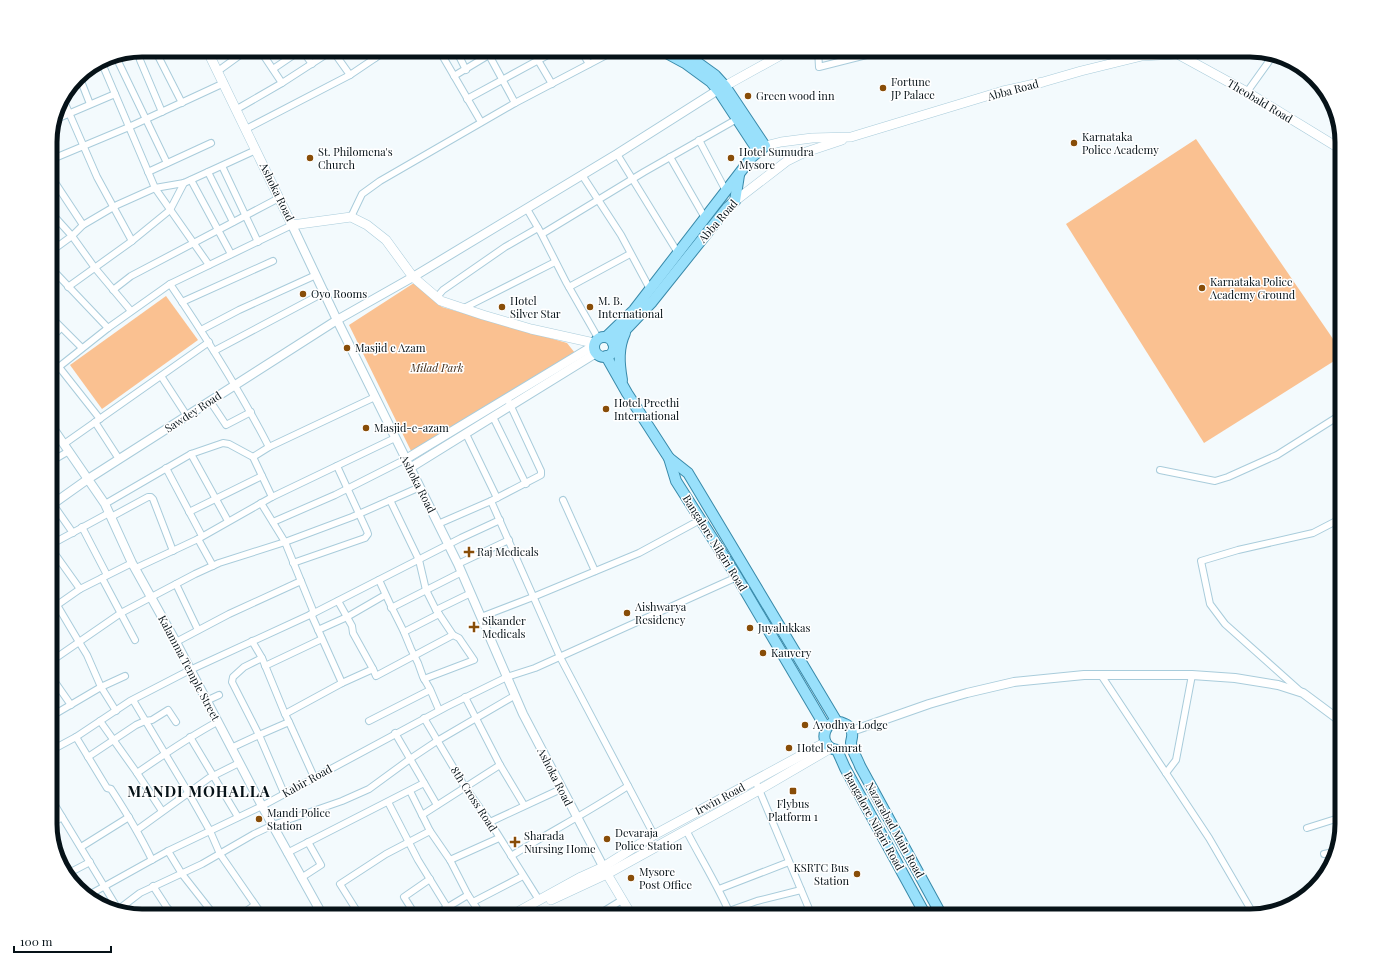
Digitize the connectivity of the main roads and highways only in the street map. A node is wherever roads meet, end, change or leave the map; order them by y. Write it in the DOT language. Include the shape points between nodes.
graph roads {
  1 [pos="211,57"];
  2 [pos="674,57"];
  3 [pos="690,57"];
  4 [pos="775,57"];
  5 [pos="1138,57"];
  6 [pos="1185,57"];
  7 [pos="722,88"];
  8 [pos="851,137"];
  9 [pos="1335,146"];
  10 [pos="762,148"];
  11 [pos="740,173"];
  12 [pos="735,201"];
  13 [pos="632,323"];
  14 [pos="600,343"];
  15 [pos="606,356"];
  16 [pos="623,385"];
  17 [pos="668,458"];
  18 [pos="837,722"];
  19 [pos="826,728"];
  20 [pos="831,747"];
  21 [pos="605,871"];
  22 [pos="523,909"];
  23 [pos="534,909"];
  24 [pos="628,909"];
  25 [pos="922,909"];
  26 [pos="938,909"];
  1 -- 14 [label="main road, Ashoka Road" via="292,225 351,217 367,225 386,240 413,277 441,301 531,329"];
  2 -- 7 [label="main road"];
  3 -- 7 [label="main road" via="710,71"];
  4 -- 7 [label="main road"];
  5 -- 8 [label="main road, Abba Road" via="1003,91"];
  6 -- 9 [label="main road, Theobald Road"];
  7 -- 10 [label="main road"];
  7 -- 10 [label="main road" via="737,119"];
  8 -- 10 [label="main road, Abba Road" via="812,138 781,142"];
  8 -- 12 [label="main road, Abba Road" via="802,153 787,161"];
  10 -- 11 [label="main road"];
  11 -- 12 [label="main road"];
  11 -- 14 [label="main road" via="631,314"];
  12 -- 13 [label="main road, Abba Road"];
  13 -- 14 [label="main road, Abba Road"];
  13 -- 16 [label="main road" via="620,344"];
  14 -- 15 [label="main road" via="602,357"];
  14 -- 15 [label="main road" via="613,350"];
  15 -- 16 [label="main road, Bangalore Nilgiri Road"];
  16 -- 17 [label="main road, Bangalore Nilgiri Road"];
  17 -- 18 [label="main road" via="688,473"];
  17 -- 19 [label="main road, Bangalore Nilgiri Road" via="676,481 737,577"];
  18 -- 19 [label="main road"];
  18 -- 26 [label="main road, Nazarabad Main Road" via="843,722 852,731 850,742 860,766"];
  19 -- 20 [label="main road, Bangalore Nilgiri Road" via="824,735"];
  20 -- 21 [label="main road, Irwin Road" via="759,790"];
  20 -- 21 [label="main road, Irwin Road" via="755,780 654,835"];
  20 -- 25 [label="main road, Bangalore Nilgiri Road"];
  21 -- 22 [label="main road, Irwin Road" via="581,877"];
  21 -- 23 [label="main road, Irwin Road"];
  21 -- 24 [label="main road, Ashoka Road"];
}
